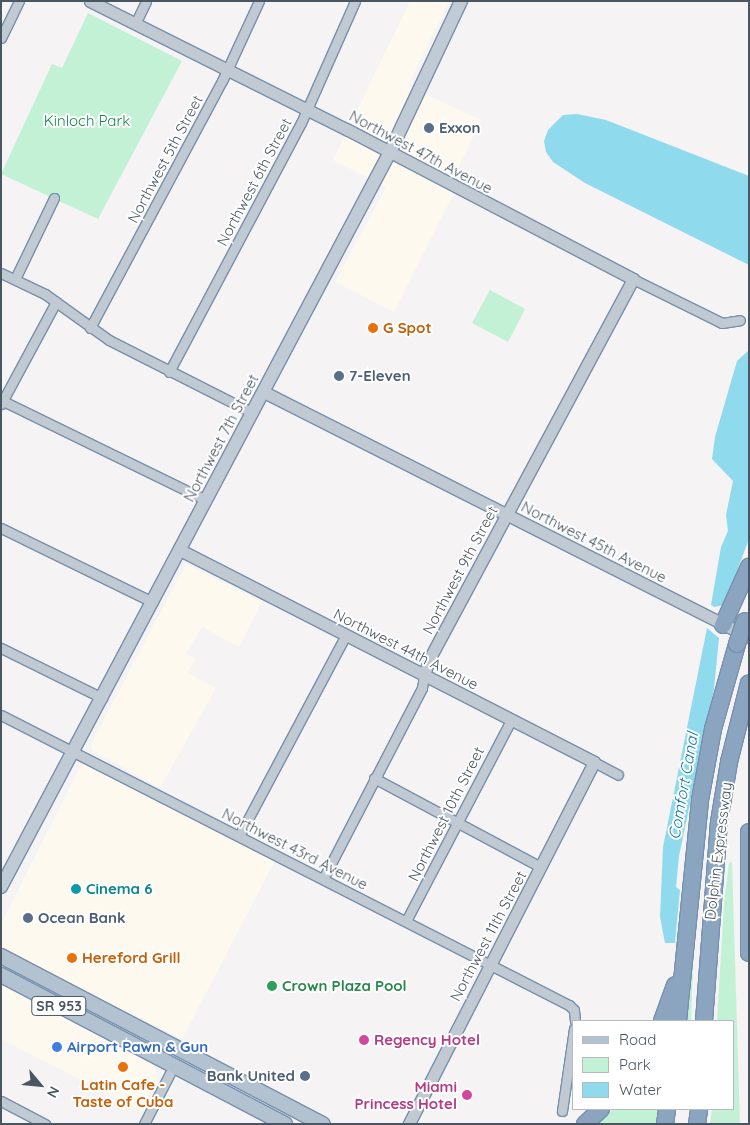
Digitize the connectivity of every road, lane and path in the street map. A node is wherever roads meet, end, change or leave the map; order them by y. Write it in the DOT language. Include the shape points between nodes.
graph roads {
  1 [pos="19,1"];
  2 [pos="90,1"];
  3 [pos="146,1"];
  4 [pos="259,1"];
  5 [pos="355,1"];
  6 [pos="461,1"];
  7 [pos="136,24"];
  8 [pos="1,38"];
  9 [pos="227,70"];
  10 [pos="306,109"];
  11 [pos="390,152"];
  12 [pos="54,198"];
  13 [pos="1,273"];
  14 [pos="15,279"];
  15 [pos="633,279"];
  16 [pos="56,302"];
  17 [pos="740,320"];
  18 [pos="90,328"];
  19 [pos="169,372"];
  20 [pos="264,392"];
  21 [pos="2,402"];
  22 [pos="253,413"];
  23 [pos="206,500"];
  24 [pos="507,515"];
  25 [pos="1,528"];
  26 [pos="180,550"];
  27 [pos="749,567"];
  28 [pos="153,602"];
  29 [pos="747,615"];
  30 [pos="723,625"];
  31 [pos="346,636"];
  32 [pos="743,641"];
  33 [pos="1,648"];
  34 [pos="424,676"];
  35 [pos="749,683"];
  36 [pos="102,698"];
  37 [pos="1,715"];
  38 [pos="511,720"];
  39 [pos="75,751"];
  40 [pos="594,762"];
  41 [pos="618,775"];
  42 [pos="374,778"];
  43 [pos="459,821"];
  44 [pos="749,832"];
  45 [pos="239,836"];
  46 [pos="541,867"];
  47 [pos="323,879"];
  48 [pos="1,887"];
  49 [pos="406,922"];
  50 [pos="749,953"];
  51 [pos="1,956"];
  52 [pos="682,961"];
  53 [pos="490,964"];
  54 [pos="1,975"];
  55 [pos="575,1020"];
  56 [pos="662,1020"];
  57 [pos="678,1020"];
  58 [pos="704,1020"];
  59 [pos="572,1043"];
  60 [pos="184,1050"];
  61 [pos="149,1052"];
  62 [pos="206,1062"];
  63 [pos="174,1065"];
  64 [pos="1,1101"];
  65 [pos="599,1110"];
  66 [pos="667,1110"];
  67 [pos="699,1110"];
  68 [pos="562,1111"];
  69 [pos="45,1124"];
  70 [pos="144,1124"];
  71 [pos="285,1124"];
  72 [pos="323,1124"];
  73 [pos="409,1124"];
  74 [pos="585,1124"];
  75 [pos="665,1124"];
  76 [pos="698,1124"];
  1 -- 8 [label="street"];
  2 -- 7 [label="street, Northwest 47th Avenue"];
  3 -- 7 [label="street"];
  4 -- 9 [label="street, Northwest 5th Street"];
  5 -- 10 [label="street, Northwest 6th Street"];
  6 -- 11 [label="main road, Northwest 7th Street"];
  7 -- 9 [label="street, Northwest 47th Avenue"];
  9 -- 10 [label="street, Northwest 47th Avenue"];
  9 -- 18 [label="street, Northwest 5th Street"];
  10 -- 11 [label="street, Northwest 47th Avenue"];
  10 -- 19 [label="street, Northwest 6th Street"];
  11 -- 15 [label="street, Northwest 47th Avenue"];
  11 -- 20 [label="main road, Northwest 7th Street"];
  12 -- 14 [label="street"];
  13 -- 14 [label="street"];
  14 -- 16 [label="street"];
  15 -- 17 [label="street, Northwest 47th Avenue" via="722,323"];
  15 -- 24 [label="street, Northwest 9th Street"];
  16 -- 18 [label="street"];
  16 -- 21 [label="street"];
  18 -- 19 [label="street"];
  19 -- 22 [label="street"];
  20 -- 22 [label="main road, Northwest 7th Street"];
  20 -- 24 [label="street, Northwest 45th Avenue"];
  21 -- 23 [label="street"];
  22 -- 23 [label="main road, Northwest 7th Street"];
  23 -- 26 [label="main road, Northwest 7th Street"];
  24 -- 30 [label="street, Northwest 45th Avenue"];
  24 -- 34 [label="street, Northwest 9th Street" via="428,662"];
  25 -- 28 [label="street"];
  26 -- 28 [label="main road, Northwest 7th Street"];
  26 -- 31 [label="street, Northwest 44th Avenue"];
  27 -- 30 [label="highway"];
  28 -- 36 [label="main road, Northwest 7th Street"];
  29 -- 32 [label="highway, bridge"];
  30 -- 32 [label="street, Northwest 45th Avenue"];
  31 -- 34 [label="street, Northwest 44th Avenue"];
  31 -- 45 [label="street"];
  32 -- 52 [label="highway" via="703,779"];
  33 -- 36 [label="street"];
  34 -- 38 [label="street, Northwest 44th Avenue"];
  34 -- 42 [label="street, Northwest 9th Street" via="422,688"];
  35 -- 58 [label="highway, Dolphin Expressway" via="729,762 719,822"];
  36 -- 39 [label="main road, Northwest 7th Street"];
  37 -- 39 [label="street, Northwest 43rd Avenue"];
  38 -- 40 [label="street, Northwest 44th Avenue"];
  38 -- 43 [label="street, Northwest 10th Street"];
  39 -- 45 [label="street, Northwest 43rd Avenue"];
  39 -- 48 [label="main road, Northwest 7th Street"];
  40 -- 41 [label="street, Northwest 44th Avenue"];
  40 -- 46 [label="street, Northwest 11th Street"];
  42 -- 43 [label="street"];
  42 -- 47 [label="street, Northwest 9th Street"];
  43 -- 46 [label="street"];
  43 -- 49 [label="street, Northwest 10th Street"];
  44 -- 50 [label="highway, Dolphin Expressway"];
  45 -- 47 [label="street, Northwest 43rd Avenue"];
  46 -- 53 [label="street, Northwest 11th Street"];
  47 -- 49 [label="street, Northwest 43rd Avenue"];
  49 -- 53 [label="street, Northwest 43rd Avenue"];
  51 -- 60 [label="main road, SR 953"];
  52 -- 56 [label="highway"];
  52 -- 57 [label="highway"];
  53 -- 55 [label="street, Northwest 43rd Avenue" via="574,1010"];
  53 -- 73 [label="street, Northwest 11th Street"];
  54 -- 61 [label="main road, SR 953"];
  59 -- 68 [label="street"];
  60 -- 61 [label="main road" via="170,1054"];
  60 -- 62 [label="main road, SR 953"];
  61 -- 63 [label="main road, SR 953"];
  62 -- 63 [label="main road" via="185,1060"];
  62 -- 72 [label="main road, SR 953"];
  63 -- 70 [label="street"];
  63 -- 71 [label="main road, SR 953"];
  64 -- 69 [label="street"];
  65 -- 74 [label="highway"];
  66 -- 75 [label="highway"];
  67 -- 76 [label="highway"];
}
